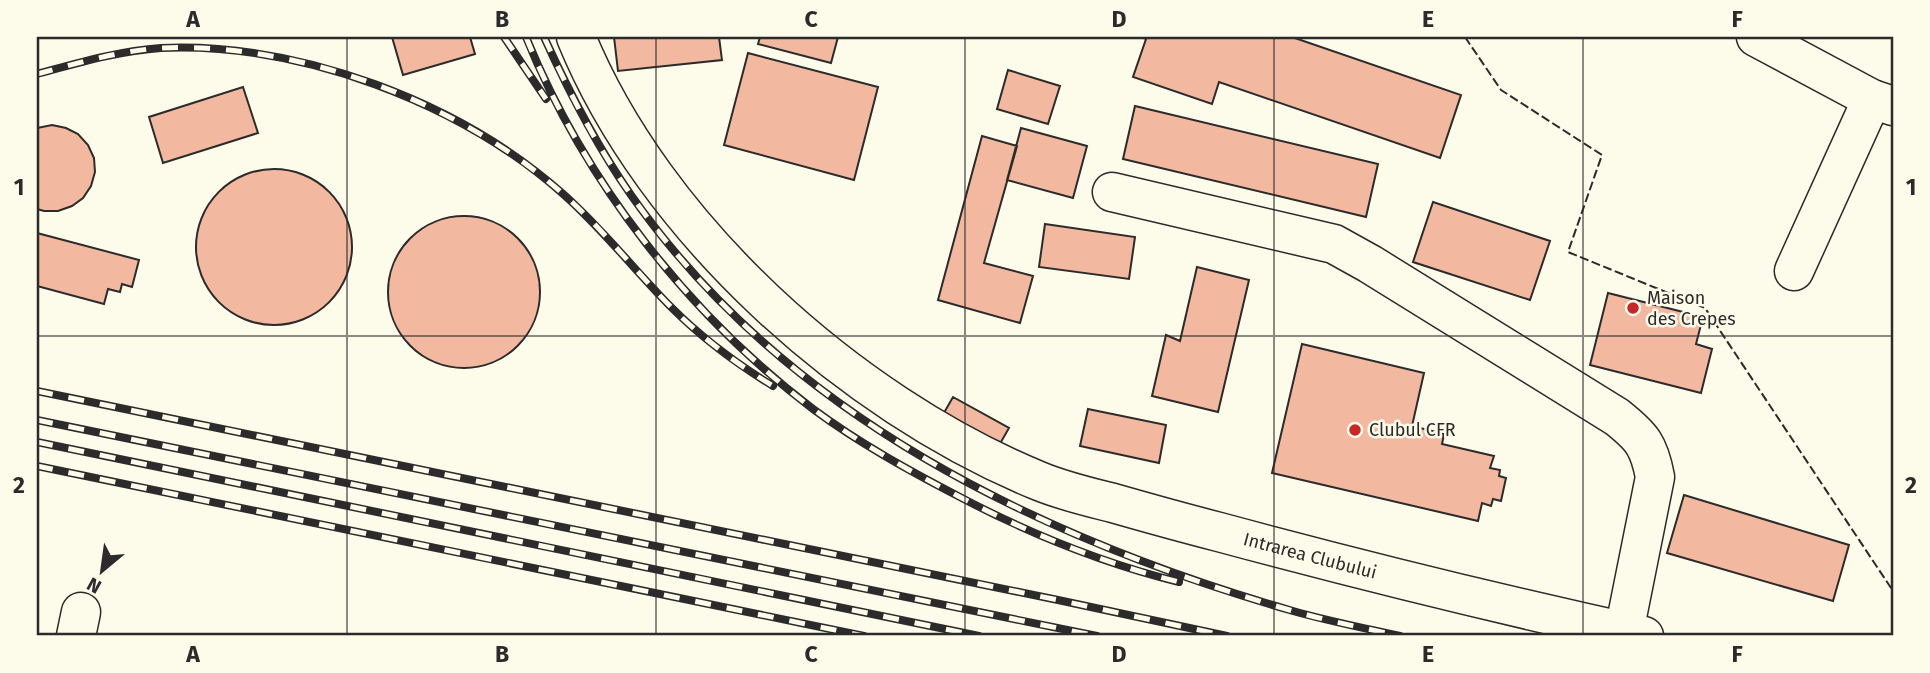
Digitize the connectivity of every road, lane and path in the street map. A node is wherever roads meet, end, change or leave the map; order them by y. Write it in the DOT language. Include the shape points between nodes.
graph roads {
  1 [pos="576,37"];
  2 [pos="1756,37"];
  3 [pos="1883,102"];
  4 [pos="1112,192"];
  5 [pos="1794,271"];
  6 [pos="1634,634"];
  1 -- 6 [label="street, Intrarea Clubului" via="599,89 629,139 695,227 765,302 840,365 982,455 1043,483 1094,498"];
  2 -- 3 [label="street"];
  3 -- 5 [label="street"];
  4 -- 6 [label="street" via="1334,244 1635,432 1650,452 1655,477"];
}
